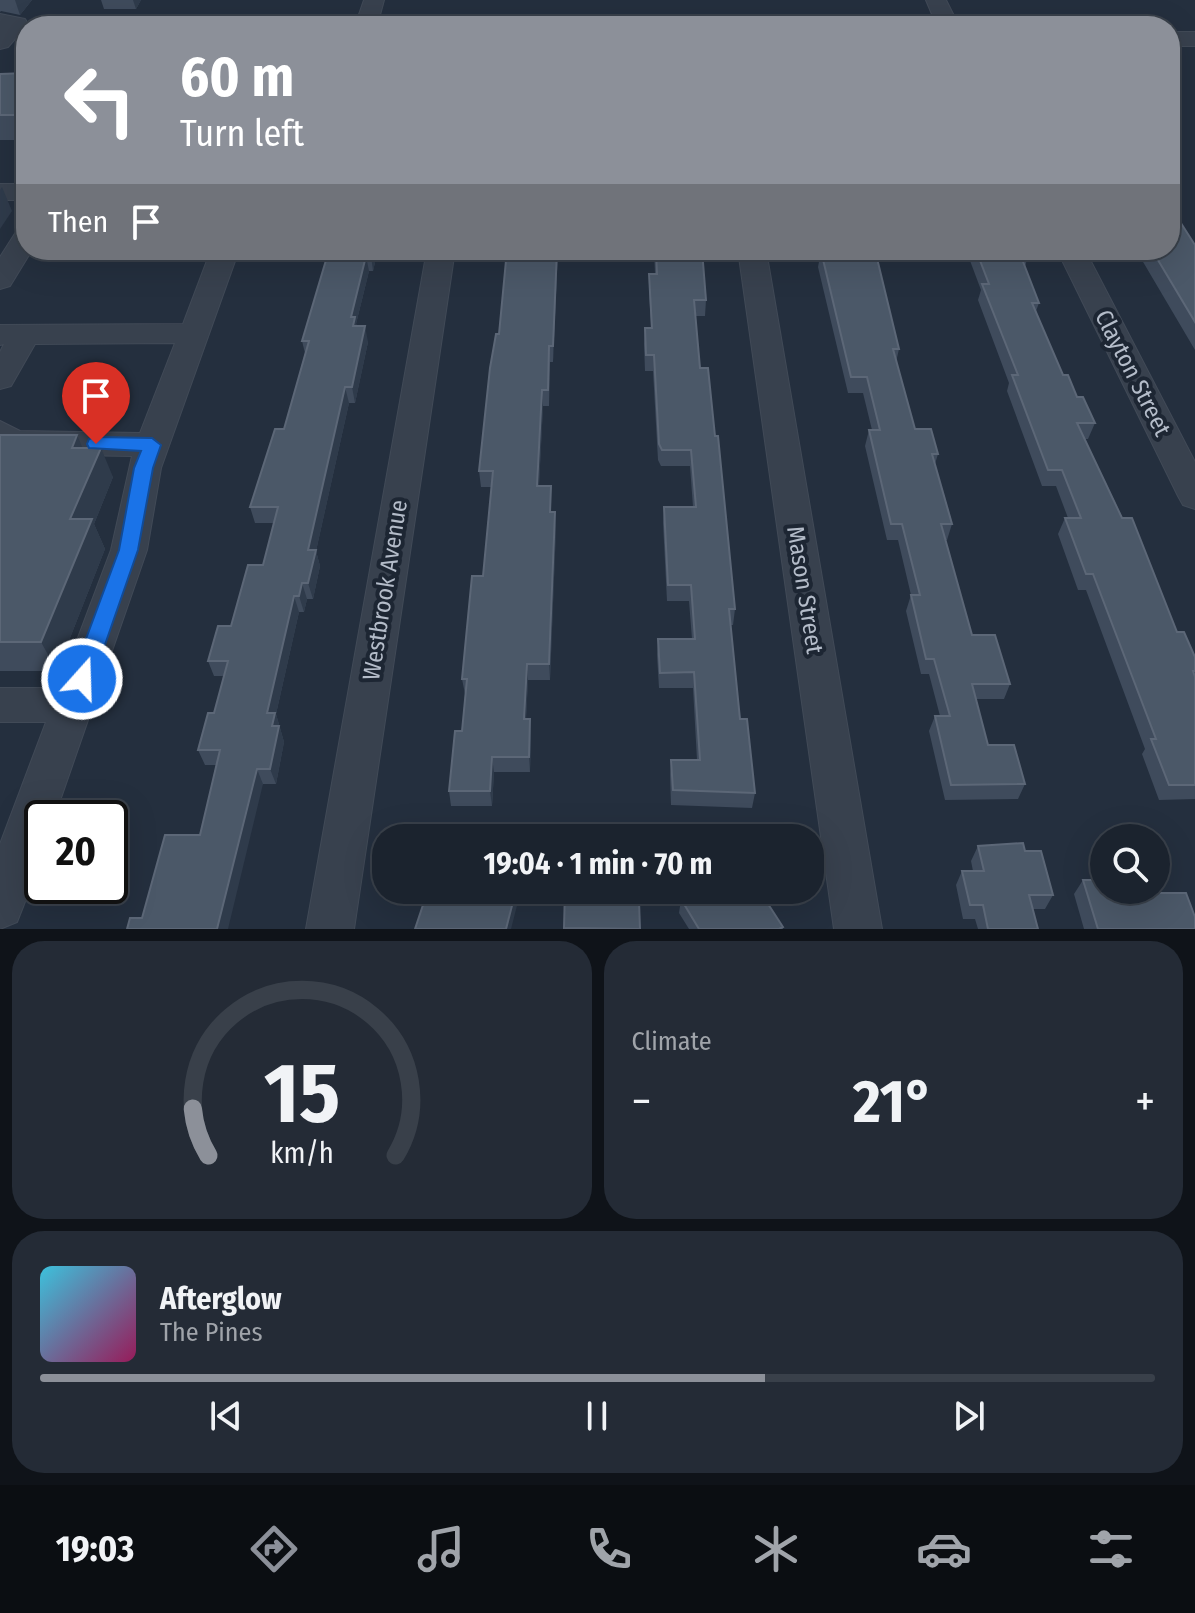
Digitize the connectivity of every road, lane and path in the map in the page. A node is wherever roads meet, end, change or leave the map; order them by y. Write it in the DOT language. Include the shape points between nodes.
graph roads {
  1 [pos="16,25"];
  2 [pos="0,42"];
  3 [pos="16,254"];
  4 [pos="221,260"];
  5 [pos="439,260"];
  6 [pos="754,260"];
  7 [pos="1076,260"];
  8 [pos="0,280"];
  9 [pos="194,333"];
  10 [pos="13,335"];
  11 [pos="0,379"];
  12 [pos="0,432"];
  13 [pos="152,445"];
  14 [pos="1195,496"];
  15 [pos="0,705"];
  16 [pos="73,705"];
  17 [pos="0,906"];
  18 [pos="330,929"];
  19 [pos="858,929"];
  1 -- 2 [label="street"];
  3 -- 8 [label="street"];
  4 -- 9 [label="street"];
  5 -- 18 [label="street, Westbrook Avenue"];
  6 -- 19 [label="street, Mason Street"];
  7 -- 14 [label="street, Clayton Street"];
  9 -- 10 [label="street"];
  9 -- 13 [label="street"];
  10 -- 11 [label="street"];
  12 -- 13 [label="street" via="12,442"];
  13 -- 16 [label="street" via="129,550"];
  15 -- 16 [label="street"];
  16 -- 17 [label="street"];
}
